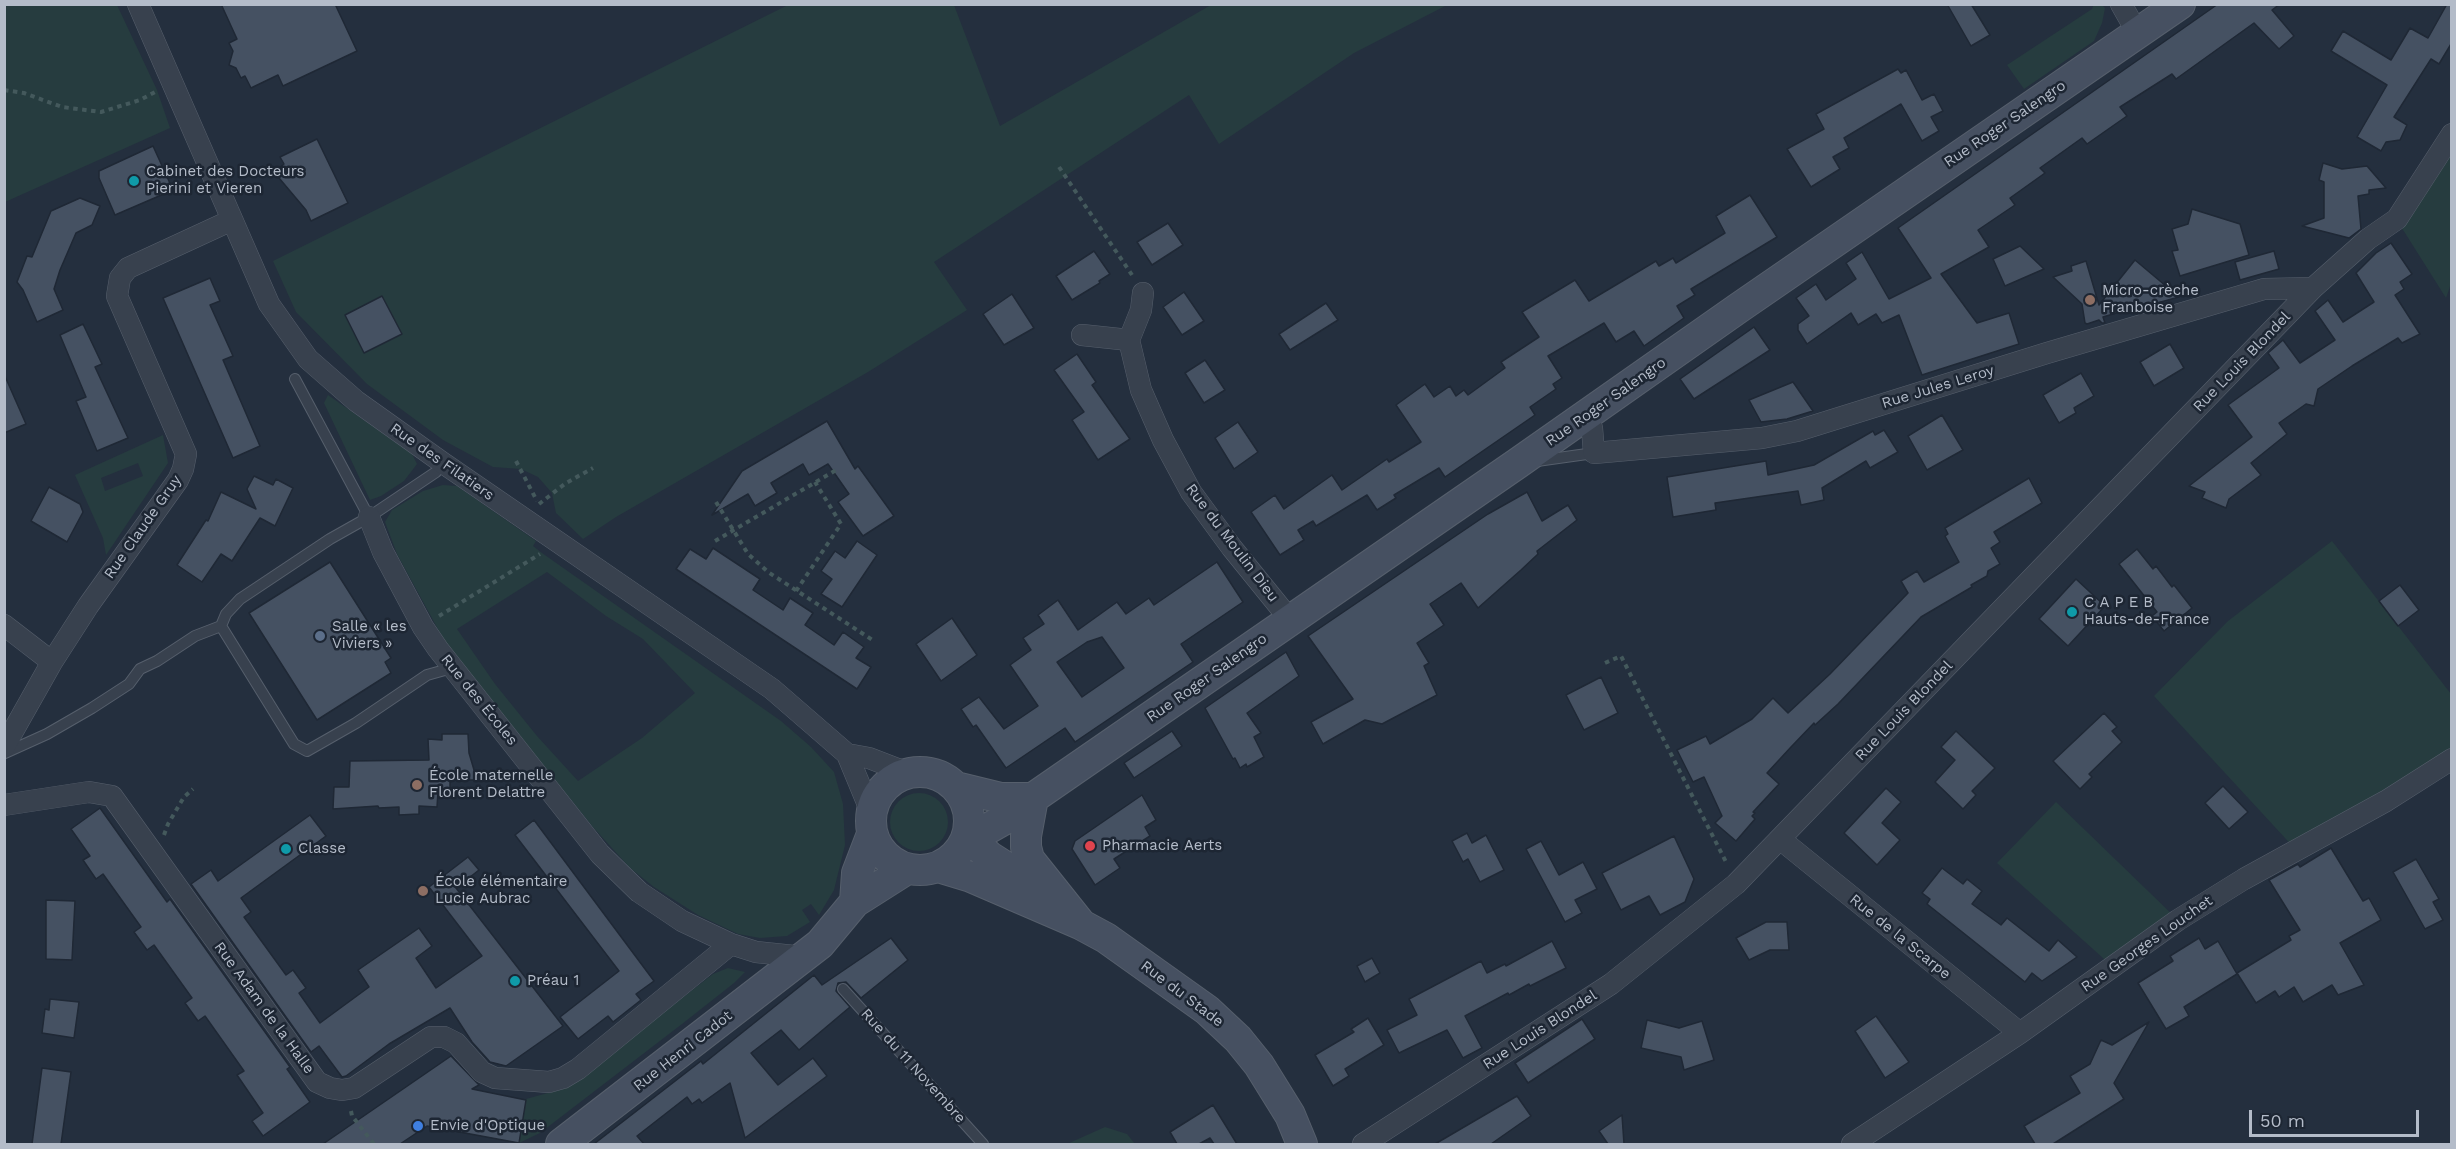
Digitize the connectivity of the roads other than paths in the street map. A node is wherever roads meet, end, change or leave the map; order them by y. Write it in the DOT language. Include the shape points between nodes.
graph roads {
  1 [pos="138,4"];
  2 [pos="2121,4"];
  3 [pos="2180,4"];
  4 [pos="2138,34"];
  5 [pos="2451,134"];
  6 [pos="232,220"];
  7 [pos="2313,288"];
  8 [pos="1143,293"];
  9 [pos="1082,335"];
  10 [pos="1129,340"];
  11 [pos="295,379"];
  12 [pos="1584,417"];
  13 [pos="1594,453"];
  14 [pos="442,463"];
  15 [pos="1518,463"];
  16 [pos="369,518"];
  17 [pos="1293,618"];
  18 [pos="4,625"];
  19 [pos="221,626"];
  20 [pos="52,662"];
  21 [pos="452,668"];
  22 [pos="4,747"];
  23 [pos="4,753"];
  24 [pos="847,754"];
  25 [pos="2451,759"];
  26 [pos="908,773"];
  27 [pos="956,787"];
  28 [pos="1033,798"];
  29 [pos="4,805"];
  30 [pos="871,823"];
  31 [pos="967,834"];
  32 [pos="1780,839"];
  33 [pos="938,867"];
  34 [pos="907,869"];
  35 [pos="1062,898"];
  36 [pos="855,902"];
  37 [pos="1080,924"];
  38 [pos="730,944"];
  39 [pos="804,957"];
  40 [pos="843,988"];
  41 [pos="2020,1033"];
  42 [pos="561,1144"];
  43 [pos="983,1144"];
  44 [pos="1302,1144"];
  45 [pos="1363,1144"];
  46 [pos="1852,1144"];
  1 -- 6 [label="street, Rue des Filatiers"];
  2 -- 4 [label="street"];
  3 -- 4 [label="main road, Rue Roger Salengro"];
  4 -- 12 [label="main road, Rue Roger Salengro"];
  5 -- 7 [label="street, Rue Louis Blondel" via="2397,219"];
  6 -- 14 [label="street, Rue des Filatiers" via="269,304 308,359 356,402"];
  6 -- 20 [label="street, Rue Claude Gruy" via="137,263 120,278 117,296 186,453 178,480"];
  7 -- 13 [label="street, Rue Jules Leroy" via="2264,289 1797,431 1762,438"];
  7 -- 32 [label="street, Rue Louis Blondel"];
  8 -- 10 [label="street"];
  9 -- 10 [label="street"];
  10 -- 17 [label="street, Rue du Moulin Dieu" via="1140,390 1191,492 1232,548"];
  11 -- 16 [label="lane"];
  12 -- 13 [label="street" via="1592,428"];
  12 -- 15 [label="main road, Rue Roger Salengro"];
  13 -- 15 [label="lane"];
  14 -- 16 [label="lane"];
  14 -- 24 [label="street, Rue des Filatiers" via="772,689"];
  15 -- 17 [label="main road, Rue Roger Salengro"];
  16 -- 19 [label="lane" via="240,599"];
  16 -- 21 [label="street, Rue des Écoles" via="423,627"];
  17 -- 28 [label="main road, Rue Roger Salengro"];
  18 -- 20 [label="street"];
  19 -- 21 [label="lane" via="294,744 307,751 427,675"];
  19 -- 23 [label="lane" via="195,636 140,669 129,684 92,708"];
  20 -- 22 [label="street, Rue Claude Gruy"];
  21 -- 38 [label="street, Rue des Écoles" via="600,854 639,892 682,921"];
  24 -- 26 [label="street, Rue des Filatiers"];
  24 -- 30 [label="street"];
  25 -- 41 [label="street, Rue Georges Louchet" via="2386,801 2178,920"];
  26 -- 27 [label="main road" via="939,775"];
  26 -- 30 [label="main road" via="884,787 873,803"];
  27 -- 28 [label="main road" via="1001,798"];
  27 -- 31 [label="main road" via="968,808"];
  28 -- 31 [label="main road, Rue Roger Salengro" via="1019,811 982,832"];
  28 -- 35 [label="main road, Rue du Stade" via="1026,847 1029,859"];
  29 -- 38 [label="street, Rue Adam de la Halle" via="90,792 112,796 317,1082 330,1088 354,1088 431,1037 444,1037 456,1043 482,1072 495,1078 549,1082 563,1078"];
  30 -- 34 [label="main road" via="877,846 885,856"];
  30 -- 36 [label="main road"];
  31 -- 33 [label="main road" via="956,855"];
  31 -- 35 [label="main road, Rue du Stade" via="990,857"];
  32 -- 41 [label="street, Rue de la Scarpe"];
  32 -- 45 [label="street, Rue Louis Blondel" via="1736,884 1611,984"];
  33 -- 34 [label="main road"];
  33 -- 37 [label="main road, Rue du Stade" via="971,877"];
  34 -- 36 [label="main road"];
  35 -- 37 [label="main road, Rue du Stade"];
  36 -- 39 [label="main road, Rue Henri Cadot"];
  37 -- 44 [label="main road, Rue du Stade" via="1208,1010 1238,1039 1290,1115"];
  38 -- 39 [label="street, Rue des Écoles" via="756,952"];
  39 -- 42 [label="main road, Rue Henri Cadot"];
  40 -- 43 [label="lane, Rue du 11 Novembre"];
  41 -- 46 [label="street, Rue Georges Louchet"];
}
